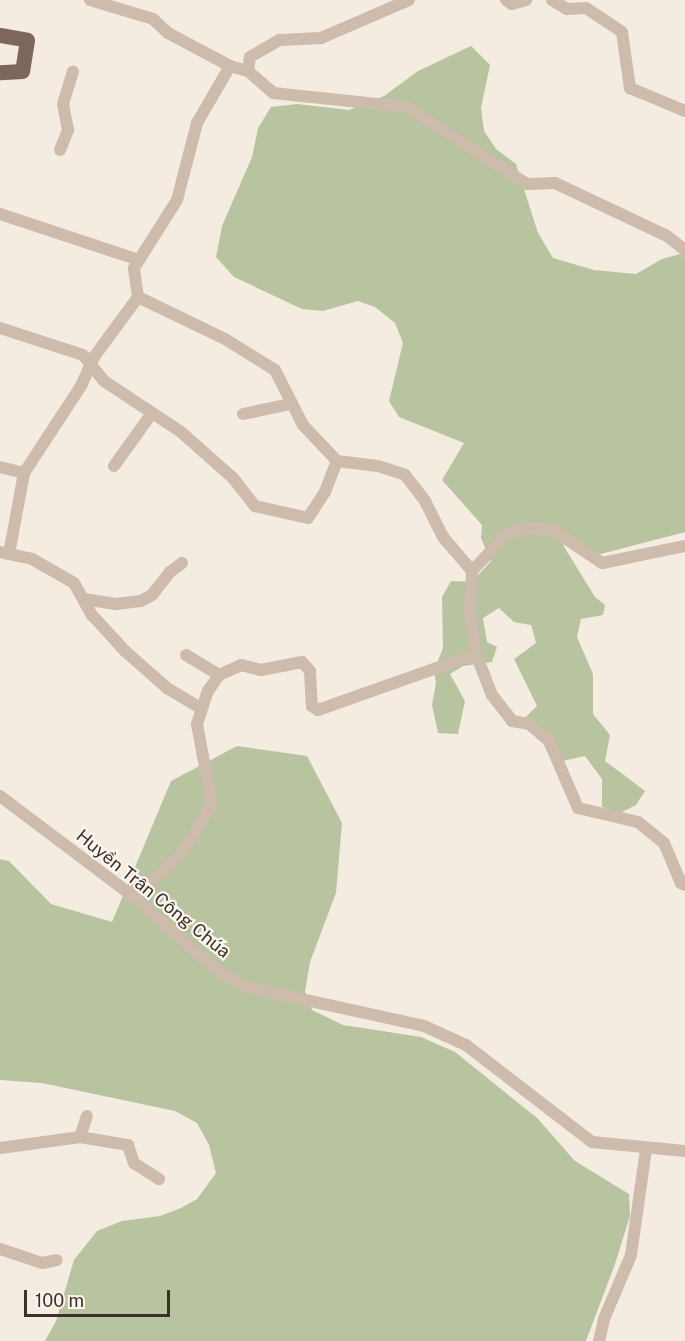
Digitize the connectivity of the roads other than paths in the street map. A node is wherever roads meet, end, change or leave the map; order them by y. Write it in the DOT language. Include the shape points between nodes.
graph roads {
  1 [pos="90,0"];
  2 [pos="409,0"];
  3 [pos="506,0"];
  4 [pos="526,0"];
  5 [pos="552,0"];
  6 [pos="116,2"];
  7 [pos="0,35"];
  8 [pos="230,66"];
  9 [pos="248,71"];
  10 [pos="0,72"];
  11 [pos="73,72"];
  12 [pos="685,111"];
  13 [pos="60,150"];
  14 [pos="0,214"];
  15 [pos="685,250"];
  16 [pos="139,260"];
  17 [pos="138,297"];
  18 [pos="0,328"];
  19 [pos="89,365"];
  20 [pos="291,404"];
  21 [pos="153,413"];
  22 [pos="243,414"];
  23 [pos="337,461"];
  24 [pos="114,466"];
  25 [pos="0,468"];
  26 [pos="24,473"];
  27 [pos="685,546"];
  28 [pos="4,553"];
  29 [pos="182,563"];
  30 [pos="472,571"];
  31 [pos="84,599"];
  32 [pos="476,654"];
  33 [pos="186,655"];
  34 [pos="219,675"];
  35 [pos="200,708"];
  36 [pos="0,796"];
  37 [pos="685,885"];
  38 [pos="134,898"];
  39 [pos="87,1116"];
  40 [pos="80,1137"];
  41 [pos="0,1148"];
  42 [pos="646,1149"];
  43 [pos="685,1151"];
  44 [pos="159,1179"];
  45 [pos="0,1249"];
  46 [pos="57,1260"];
  47 [pos="599,1341"];
  1 -- 6 [label="street"];
  2 -- 9 [label="street" via="321,38 280,40 250,57"];
  3 -- 4 [label="street" via="512,4"];
  5 -- 12 [label="street" via="567,9 586,8 622,32 630,88"];
  6 -- 8 [label="street" via="153,19 168,33"];
  7 -- 10 [label="main road" via="27,39 22,71"];
  8 -- 9 [label="street"];
  8 -- 16 [label="street" via="197,123 177,200"];
  9 -- 15 [label="street" via="273,93 407,107 526,184 555,183 667,236"];
  11 -- 13 [label="street" via="63,104 68,130"];
  14 -- 16 [label="street"];
  16 -- 17 [label="street" via="134,268"];
  17 -- 19 [label="street"];
  17 -- 20 [label="street" via="225,339 270,366 279,375"];
  18 -- 19 [label="street" via="83,355"];
  19 -- 21 [label="street" via="104,381"];
  19 -- 26 [label="street" via="81,386"];
  20 -- 22 [label="street"];
  20 -- 23 [label="street" via="303,425"];
  21 -- 23 [label="street" via="233,478 252,504 277,512 310,516"];
  21 -- 24 [label="street"];
  23 -- 30 [label="street" via="378,466 405,475 425,501 443,537"];
  25 -- 26 [label="street"];
  26 -- 28 [label="street"];
  27 -- 30 [label="street" via="602,563 553,530 525,528 507,534"];
  28 -- 31 [label="street" via="32,559 69,580"];
  29 -- 31 [label="street" via="152,595 141,601 116,604"];
  30 -- 32 [label="street" via="470,612"];
  31 -- 35 [label="street" via="92,615 125,651 166,688"];
  32 -- 34 [label="street" via="318,710 312,706 310,671 303,662 261,670 241,666"];
  32 -- 37 [label="street" via="492,695 512,721 529,724 549,741 578,808 638,822 664,843"];
  33 -- 34 [label="street"];
  34 -- 35 [label="street"];
  35 -- 38 [label="street" via="197,741 212,806 181,855"];
  36 -- 38 [label="street, Huyền Trân Công Chúa"];
  38 -- 42 [label="street, Huyền Trân Công Chúa" via="217,971 247,987 424,1026 466,1045 592,1142"];
  39 -- 40 [label="street"];
  40 -- 41 [label="street"];
  40 -- 44 [label="street" via="128,1146 134,1163"];
  42 -- 43 [label="street, Huyền Trân Công Chúa"];
  42 -- 47 [label="street" via="631,1255 604,1318"];
  45 -- 46 [label="street" via="42,1263"];
}
